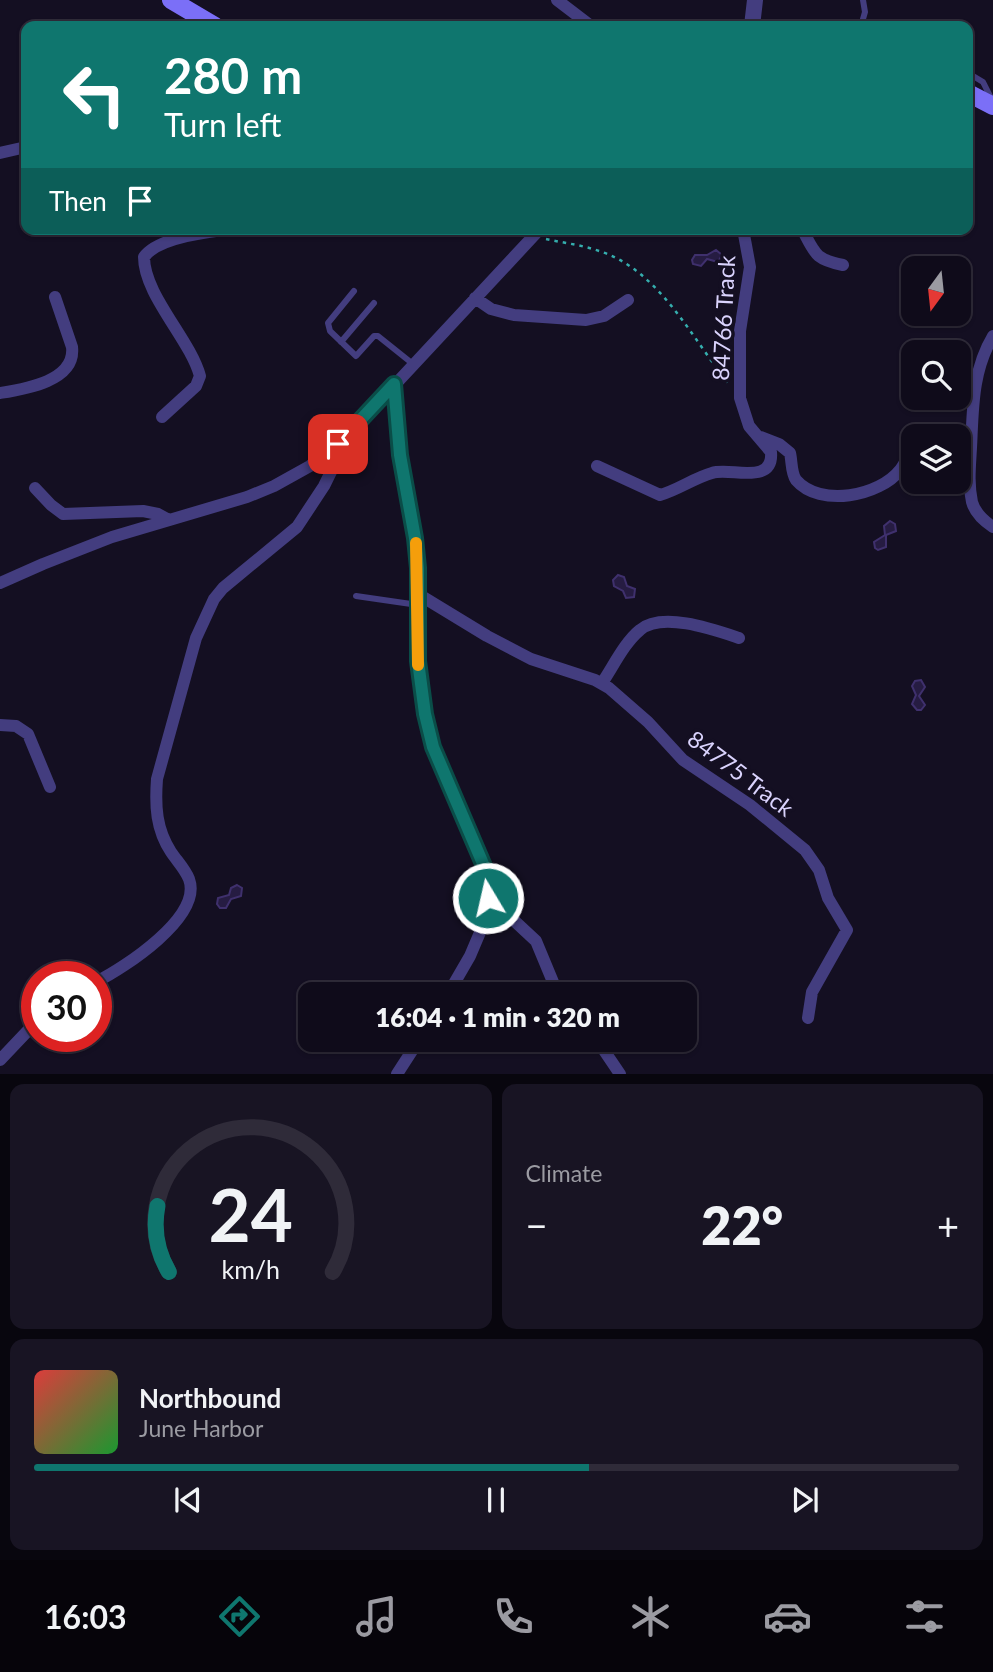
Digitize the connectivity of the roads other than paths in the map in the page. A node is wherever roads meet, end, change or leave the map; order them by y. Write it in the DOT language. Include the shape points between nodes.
graph roads {
  1 [pos="172,0"];
  2 [pos="557,0"];
  3 [pos="755,0"];
  4 [pos="863,0"];
  5 [pos="207,21"];
  6 [pos="584,21"];
  7 [pos="753,21"];
  8 [pos="862,21"];
  9 [pos="973,76"];
  10 [pos="973,95"];
  11 [pos="993,104"];
  12 [pos="21,148"];
  13 [pos="0,153"];
  14 [pos="203,235"];
  15 [pos="534,235"];
  16 [pos="745,235"];
  17 [pos="805,235"];
  18 [pos="843,265"];
  19 [pos="354,290"];
  20 [pos="55,297"];
  21 [pos="475,298"];
  22 [pos="628,300"];
  23 [pos="374,303"];
  24 [pos="993,336"];
  25 [pos="341,342"];
  26 [pos="413,364"];
  27 [pos="394,384"];
  28 [pos="0,393"];
  29 [pos="162,417"];
  30 [pos="350,433"];
  31 [pos="757,435"];
  32 [pos="597,466"];
  33 [pos="901,469"];
  34 [pos="35,488"];
  35 [pos="169,520"];
  36 [pos="993,527"];
  37 [pos="0,583"];
  38 [pos="356,596"];
  39 [pos="418,600"];
  40 [pos="739,639"];
  41 [pos="601,683"];
  42 [pos="0,725"];
  43 [pos="50,787"];
  44 [pos="488,892"];
  45 [pos="112,974"];
  46 [pos="455,982"];
  47 [pos="553,982"];
  48 [pos="808,1018"];
  49 [pos="21,1038"];
  50 [pos="411,1052"];
  51 [pos="605,1052"];
  52 [pos="0,1060"];
  53 [pos="397,1073"];
  54 [pos="620,1073"];
  1 -- 5 [label="main road"];
  2 -- 6 [label="street"];
  3 -- 7 [label="street"];
  4 -- 8 [label="lane"];
  9 -- 11 [label="lane" via="983,82"];
  10 -- 11 [label="main road"];
  12 -- 13 [label="street"];
  14 -- 29 [label="street" via="171,241 145,257 153,287 200,376 196,386"];
  15 -- 21 [label="street"];
  16 -- 31 [label="street, 84766 Track" via="750,267 740,331 740,398"];
  17 -- 18 [label="street" via="816,255"];
  19 -- 25 [label="lane" via="328,323"];
  20 -- 28 [label="street" via="72,347 69,365 47,381"];
  21 -- 22 [label="street" via="500,312 573,320 595,320"];
  21 -- 26 [label="street"];
  23 -- 25 [label="lane"];
  24 -- 36 [label="street" via="974,391 970,482 973,505"];
  25 -- 26 [label="lane" via="356,356 378,336"];
  26 -- 27 [label="street"];
  27 -- 30 [label="street"];
  27 -- 39 [label="street" via="400,455 415,538"];
  30 -- 35 [label="street" via="310,466 274,486"];
  30 -- 45 [label="street" via="297,527 223,588 201,624 156,796 157,822 190,881 190,898 181,915 140,955"];
  31 -- 32 [label="street, 84766 Track" via="771,452 765,469 753,474 711,473 663,494"];
  31 -- 33 [label="street" via="786,449 797,481 823,495 858,495"];
  34 -- 35 [label="street" via="63,514 143,511"];
  35 -- 37 [label="street" via="82,548"];
  38 -- 39 [label="lane"];
  39 -- 41 [label="street, 84775 Track" via="531,659"];
  39 -- 44 [label="street" via="418,661 433,747 484,866"];
  40 -- 41 [label="street" via="696,626 653,623 638,631"];
  41 -- 48 [label="street, 84775 Track" via="648,722 683,760 773,823 813,859 847,930 812,992"];
  42 -- 43 [label="street" via="16,726 28,734"];
  44 -- 46 [label="street" via="484,923"];
  44 -- 47 [label="street" via="536,941"];
  49 -- 52 [label="street"];
  50 -- 53 [label="street"];
  51 -- 54 [label="street"];
}
